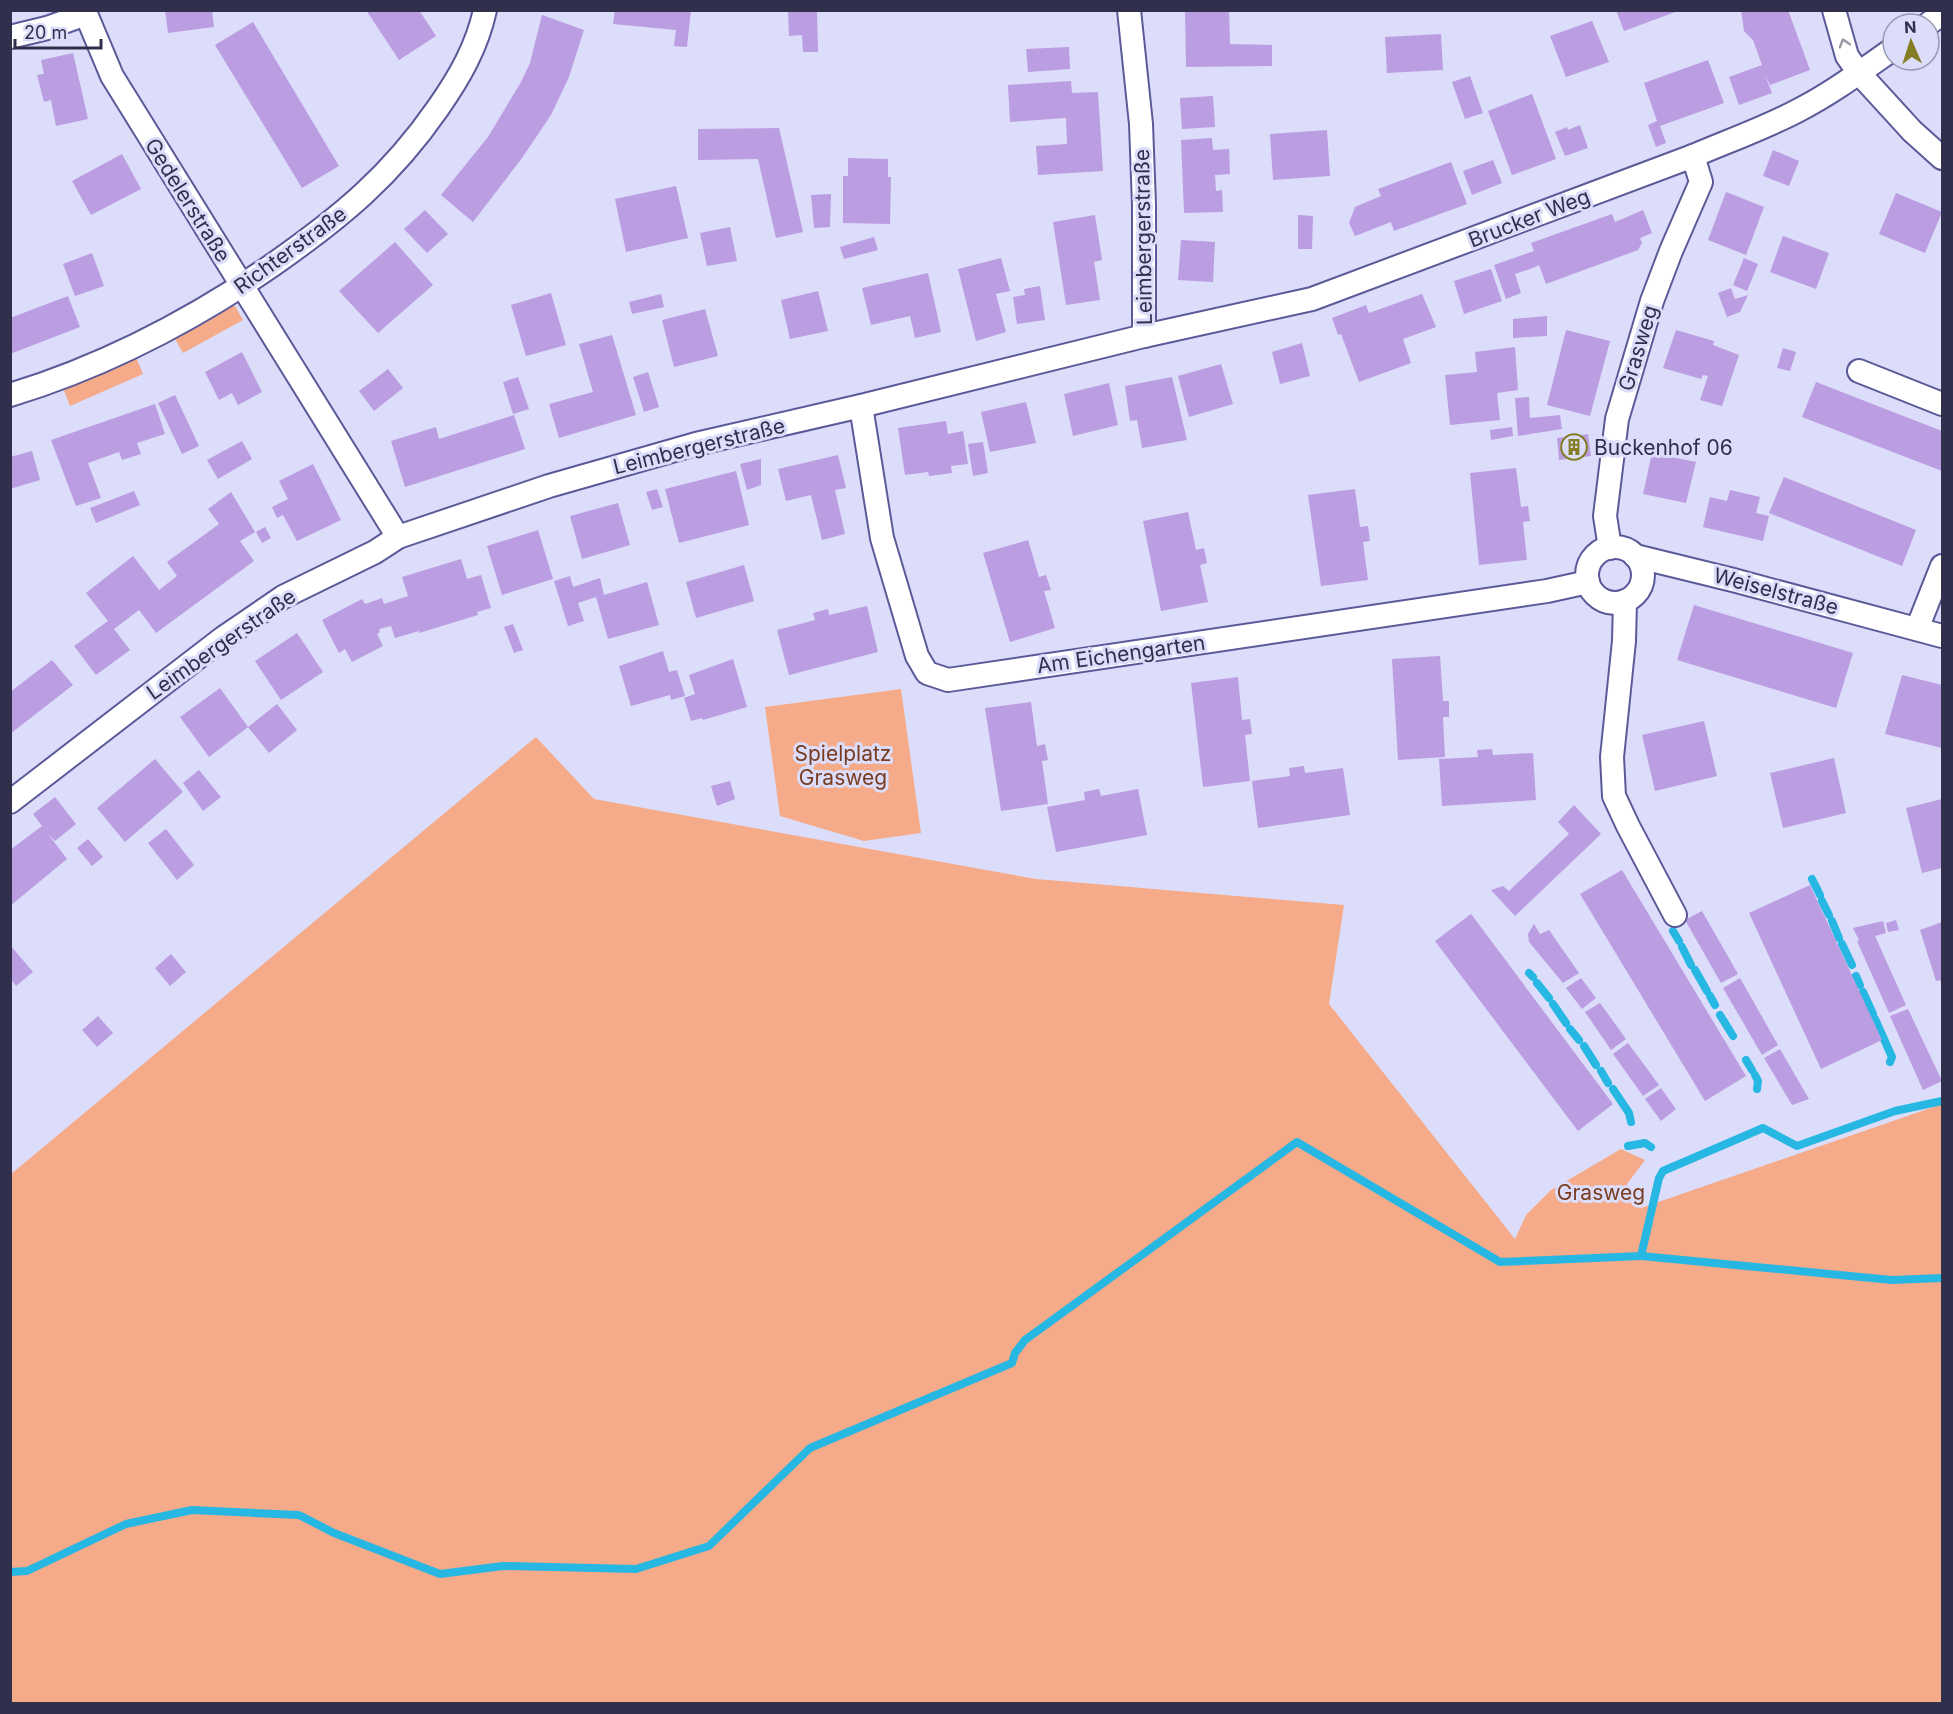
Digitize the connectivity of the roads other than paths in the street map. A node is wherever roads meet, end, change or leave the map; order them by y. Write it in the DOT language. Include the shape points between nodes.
graph roads {
  1 [pos="485,10"];
  2 [pos="1129,10"];
  3 [pos="1834,10"];
  4 [pos="86,12"];
  5 [pos="10,37"];
  6 [pos="1881,57"];
  7 [pos="1859,73"];
  8 [pos="1693,156"];
  9 [pos="1942,158"];
  10 [pos="242,286"];
  11 [pos="1144,336"];
  12 [pos="1859,371"];
  13 [pos="10,395"];
  14 [pos="1942,404"];
  15 [pos="861,406"];
  16 [pos="398,537"];
  17 [pos="1610,548"];
  18 [pos="1635,556"];
  19 [pos="1942,566"];
  20 [pos="1588,582"];
  21 [pos="1624,601"];
  22 [pos="1917,629"];
  23 [pos="1942,636"];
  24 [pos="10,802"];
  25 [pos="1675,915"];
  1 -- 10 [label="street, Richterstraße" via="465,66 410,148 374,186 318,233"];
  2 -- 11 [label="street, Leimbergerstraße" via="1141,124"];
  7 -- 3 [label="street, one-way" via="1847,56"];
  4 -- 5 [label="street" via="47,28"];
  4 -- 10 [label="street, Gedelerstraße" via="112,76"];
  6 -- 7 [label="street, Brucker Weg"];
  7 -- 8 [label="street, Brucker Weg" via="1800,110"];
  7 -- 9 [label="street"];
  8 -- 11 [label="street, Brucker Weg" via="1312,299"];
  8 -- 17 [label="street, Grasweg" via="1701,183 1652,301 1617,419 1605,516"];
  10 -- 13 [label="street, Richterstraße" via="193,316 105,360"];
  10 -- 16 [label="street, Gedelerstraße"];
  11 -- 15 [label="street, Leimbergerstraße"];
  12 -- 14 [label="street"];
  15 -- 16 [label="street, Leimbergerstraße" via="696,444 549,486"];
  15 -- 20 [label="street, Am Eichengarten" via="882,538 917,656 927,673 948,680"];
  16 -- 24 [label="street, Leimbergerstraße" via="283,597 231,632"];
  17 -- 18 [label="street" via="1628,550"];
  17 -- 20 [label="street" via="1594,557 1587,573"];
  18 -- 21 [label="street" via="1643,572 1642,581 1633,597"];
  18 -- 22 [label="street, Weiselstraße"];
  19 -- 22 [label="street"];
  20 -- 21 [label="street" via="1606,602"];
  21 -- 25 [label="street" via="1624,641 1612,757 1614,796"];
  22 -- 23 [label="street, Weiselstraße"];
}
